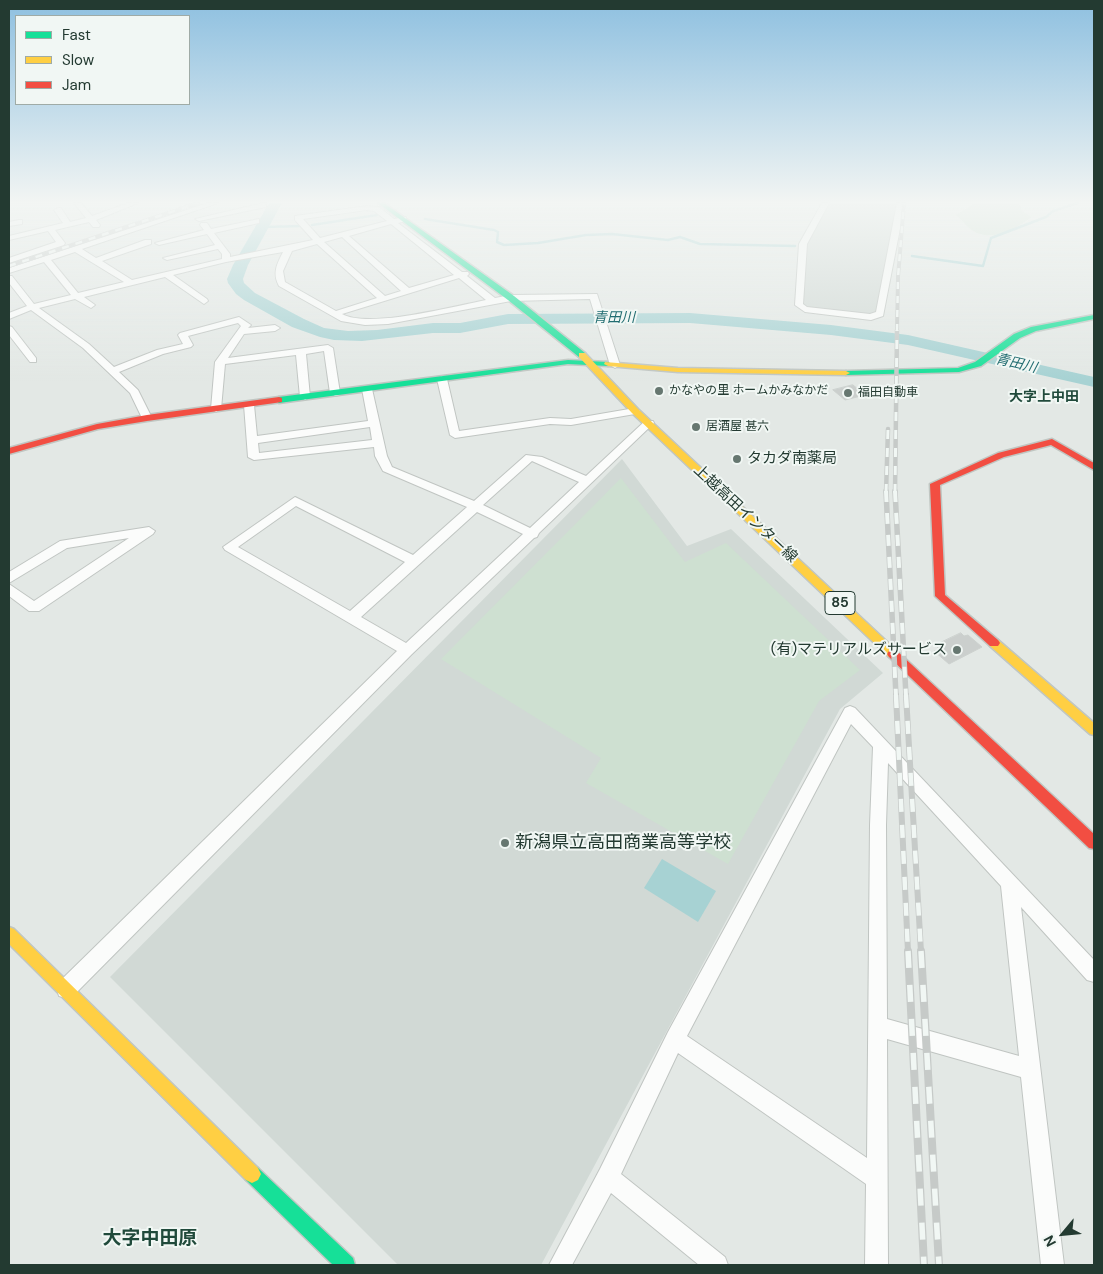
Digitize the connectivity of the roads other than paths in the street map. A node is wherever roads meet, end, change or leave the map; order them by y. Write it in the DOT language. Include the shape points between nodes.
graph roads {
  1 [pos="35,262"];
  2 [pos="49,262"];
  3 [pos="98,262"];
  4 [pos="215,262"];
  5 [pos="282,262"];
  6 [pos="341,262"];
  7 [pos="375,262"];
  8 [pos="443,262"];
  9 [pos="465,262"];
  10 [pos="802,262"];
  11 [pos="890,262"];
  12 [pos="9,271"];
  13 [pos="477,271"];
  14 [pos="166,274"];
  15 [pos="460,276"];
  16 [pos="9,278"];
  17 [pos="132,283"];
  18 [pos="408,292"];
  19 [pos="76,296"];
  20 [pos="383,299"];
  21 [pos="492,300"];
  22 [pos="204,301"];
  23 [pos="516,301"];
  24 [pos="92,305"];
  25 [pos="32,307"];
  26 [pos="334,314"];
  27 [pos="9,316"];
  28 [pos="1094,318"];
  29 [pos="275,328"];
  30 [pos="9,329"];
  31 [pos="241,332"];
  32 [pos="301,352"];
  33 [pos="33,360"];
  34 [pos="220,362"];
  35 [pos="589,362"];
  36 [pos="614,365"];
  37 [pos="113,371"];
  38 [pos="442,379"];
  39 [pos="367,389"];
  40 [pos="335,393"];
  41 [pos="305,397"];
  42 [pos="249,405"];
  43 [pos="216,409"];
  44 [pos="635,410"];
  45 [pos="147,418"];
  46 [pos="374,423"];
  47 [pos="649,423"];
  48 [pos="252,440"];
  49 [pos="379,443"];
  50 [pos="9,451"];
  51 [pos="1094,467"];
  52 [pos="587,481"];
  53 [pos="475,506"];
  54 [pos="532,534"];
  55 [pos="413,560"];
  56 [pos="9,578"];
  57 [pos="9,589"];
  58 [pos="351,618"];
  59 [pos="407,650"];
  60 [pos="1094,730"];
  61 [pos="881,746"];
  62 [pos="1094,842"];
  63 [pos="1009,882"];
  64 [pos="9,934"];
  65 [pos="1094,973"];
  66 [pos="66,989"];
  67 [pos="877,1026"];
  68 [pos="675,1039"];
  69 [pos="1030,1069"];
  70 [pos="608,1177"];
  71 [pos="877,1178"];
  72 [pos="346,1265"];
  73 [pos="560,1265"];
  74 [pos="717,1265"];
  75 [pos="877,1265"];
  76 [pos="1053,1265"];
  1 -- 12 [label="street"];
  2 -- 19 [label="street"];
  3 -- 17 [label="street"];
  4 -- 14 [label="street"];
  5 -- 26 [label="street" via="278,271 279,279 288,288"];
  6 -- 20 [label="street"];
  7 -- 18 [label="street"];
  8 -- 15 [label="street"];
  9 -- 13 [label="street, 上越高田インター線 / 85"];
  10 -- 11 [label="street" via="799,304 805,309 871,317 880,314"];
  13 -- 15 [label="street"];
  13 -- 23 [label="street, 上越高田インター線 / 85"];
  14 -- 17 [label="street"];
  14 -- 22 [label="street"];
  15 -- 18 [label="street"];
  15 -- 21 [label="street"];
  16 -- 25 [label="street"];
  17 -- 19 [label="street"];
  18 -- 20 [label="street"];
  19 -- 24 [label="street"];
  19 -- 25 [label="street"];
  20 -- 26 [label="street"];
  21 -- 23 [label="street"];
  21 -- 26 [label="street" via="375,322 354,321"];
  23 -- 35 [label="street, 上越高田インター線 / 85"];
  23 -- 36 [label="street" via="594,296"];
  25 -- 27 [label="street"];
  25 -- 37 [label="street" via="86,346"];
  28 -- 36 [label="street" via="1027,331 1008,341 986,360 966,369 920,372 708,371"];
  29 -- 31 [label="street"];
  30 -- 33 [label="street"];
  31 -- 34 [label="street"];
  31 -- 37 [label="street" via="246,325 239,320 183,335 188,345 160,352"];
  32 -- 34 [label="street"];
  32 -- 40 [label="street" via="328,348"];
  32 -- 41 [label="street"];
  34 -- 43 [label="street"];
  35 -- 36 [label="street"];
  35 -- 38 [label="street"];
  35 -- 44 [label="street, 上越高田インター線 / 85"];
  37 -- 45 [label="street" via="134,392"];
  38 -- 39 [label="street"];
  38 -- 44 [label="street" via="455,435 550,421 571,422"];
  39 -- 40 [label="street"];
  39 -- 46 [label="street"];
  40 -- 41 [label="street"];
  41 -- 42 [label="street"];
  42 -- 43 [label="street"];
  42 -- 48 [label="street"];
  43 -- 45 [label="street"];
  44 -- 47 [label="street, 上越高田インター線 / 85"];
  45 -- 50 [label="street" via="97,427"];
  46 -- 48 [label="street"];
  46 -- 49 [label="street"];
  47 -- 52 [label="street"];
  47 -- 62 [label="street, 上越高田インター線 / 85"];
  48 -- 49 [label="street" via="254,457"];
  49 -- 53 [label="street" via="387,470"];
  51 -- 60 [label="street" via="1052,442 1000,455 935,484 940,596"];
  52 -- 53 [label="street" via="530,457"];
  52 -- 54 [label="street"];
  53 -- 54 [label="street"];
  53 -- 55 [label="street"];
  54 -- 59 [label="street"];
  55 -- 58 [label="street"];
  55 -- 58 [label="street" via="295,502 229,547"];
  56 -- 57 [label="street" via="64,544 149,532 34,608"];
  58 -- 59 [label="street"];
  59 -- 66 [label="street"];
  61 -- 63 [label="street"];
  61 -- 67 [label="street"];
  61 -- 68 [label="street" via="850,712"];
  63 -- 65 [label="street"];
  63 -- 69 [label="street"];
  64 -- 66 [label="street"];
  66 -- 72 [label="street" via="183,1108"];
  67 -- 69 [label="street"];
  67 -- 71 [label="street"];
  68 -- 70 [label="street"];
  68 -- 71 [label="street"];
  69 -- 76 [label="street"];
  70 -- 73 [label="street"];
  70 -- 74 [label="street"];
  71 -- 75 [label="street"];
}
